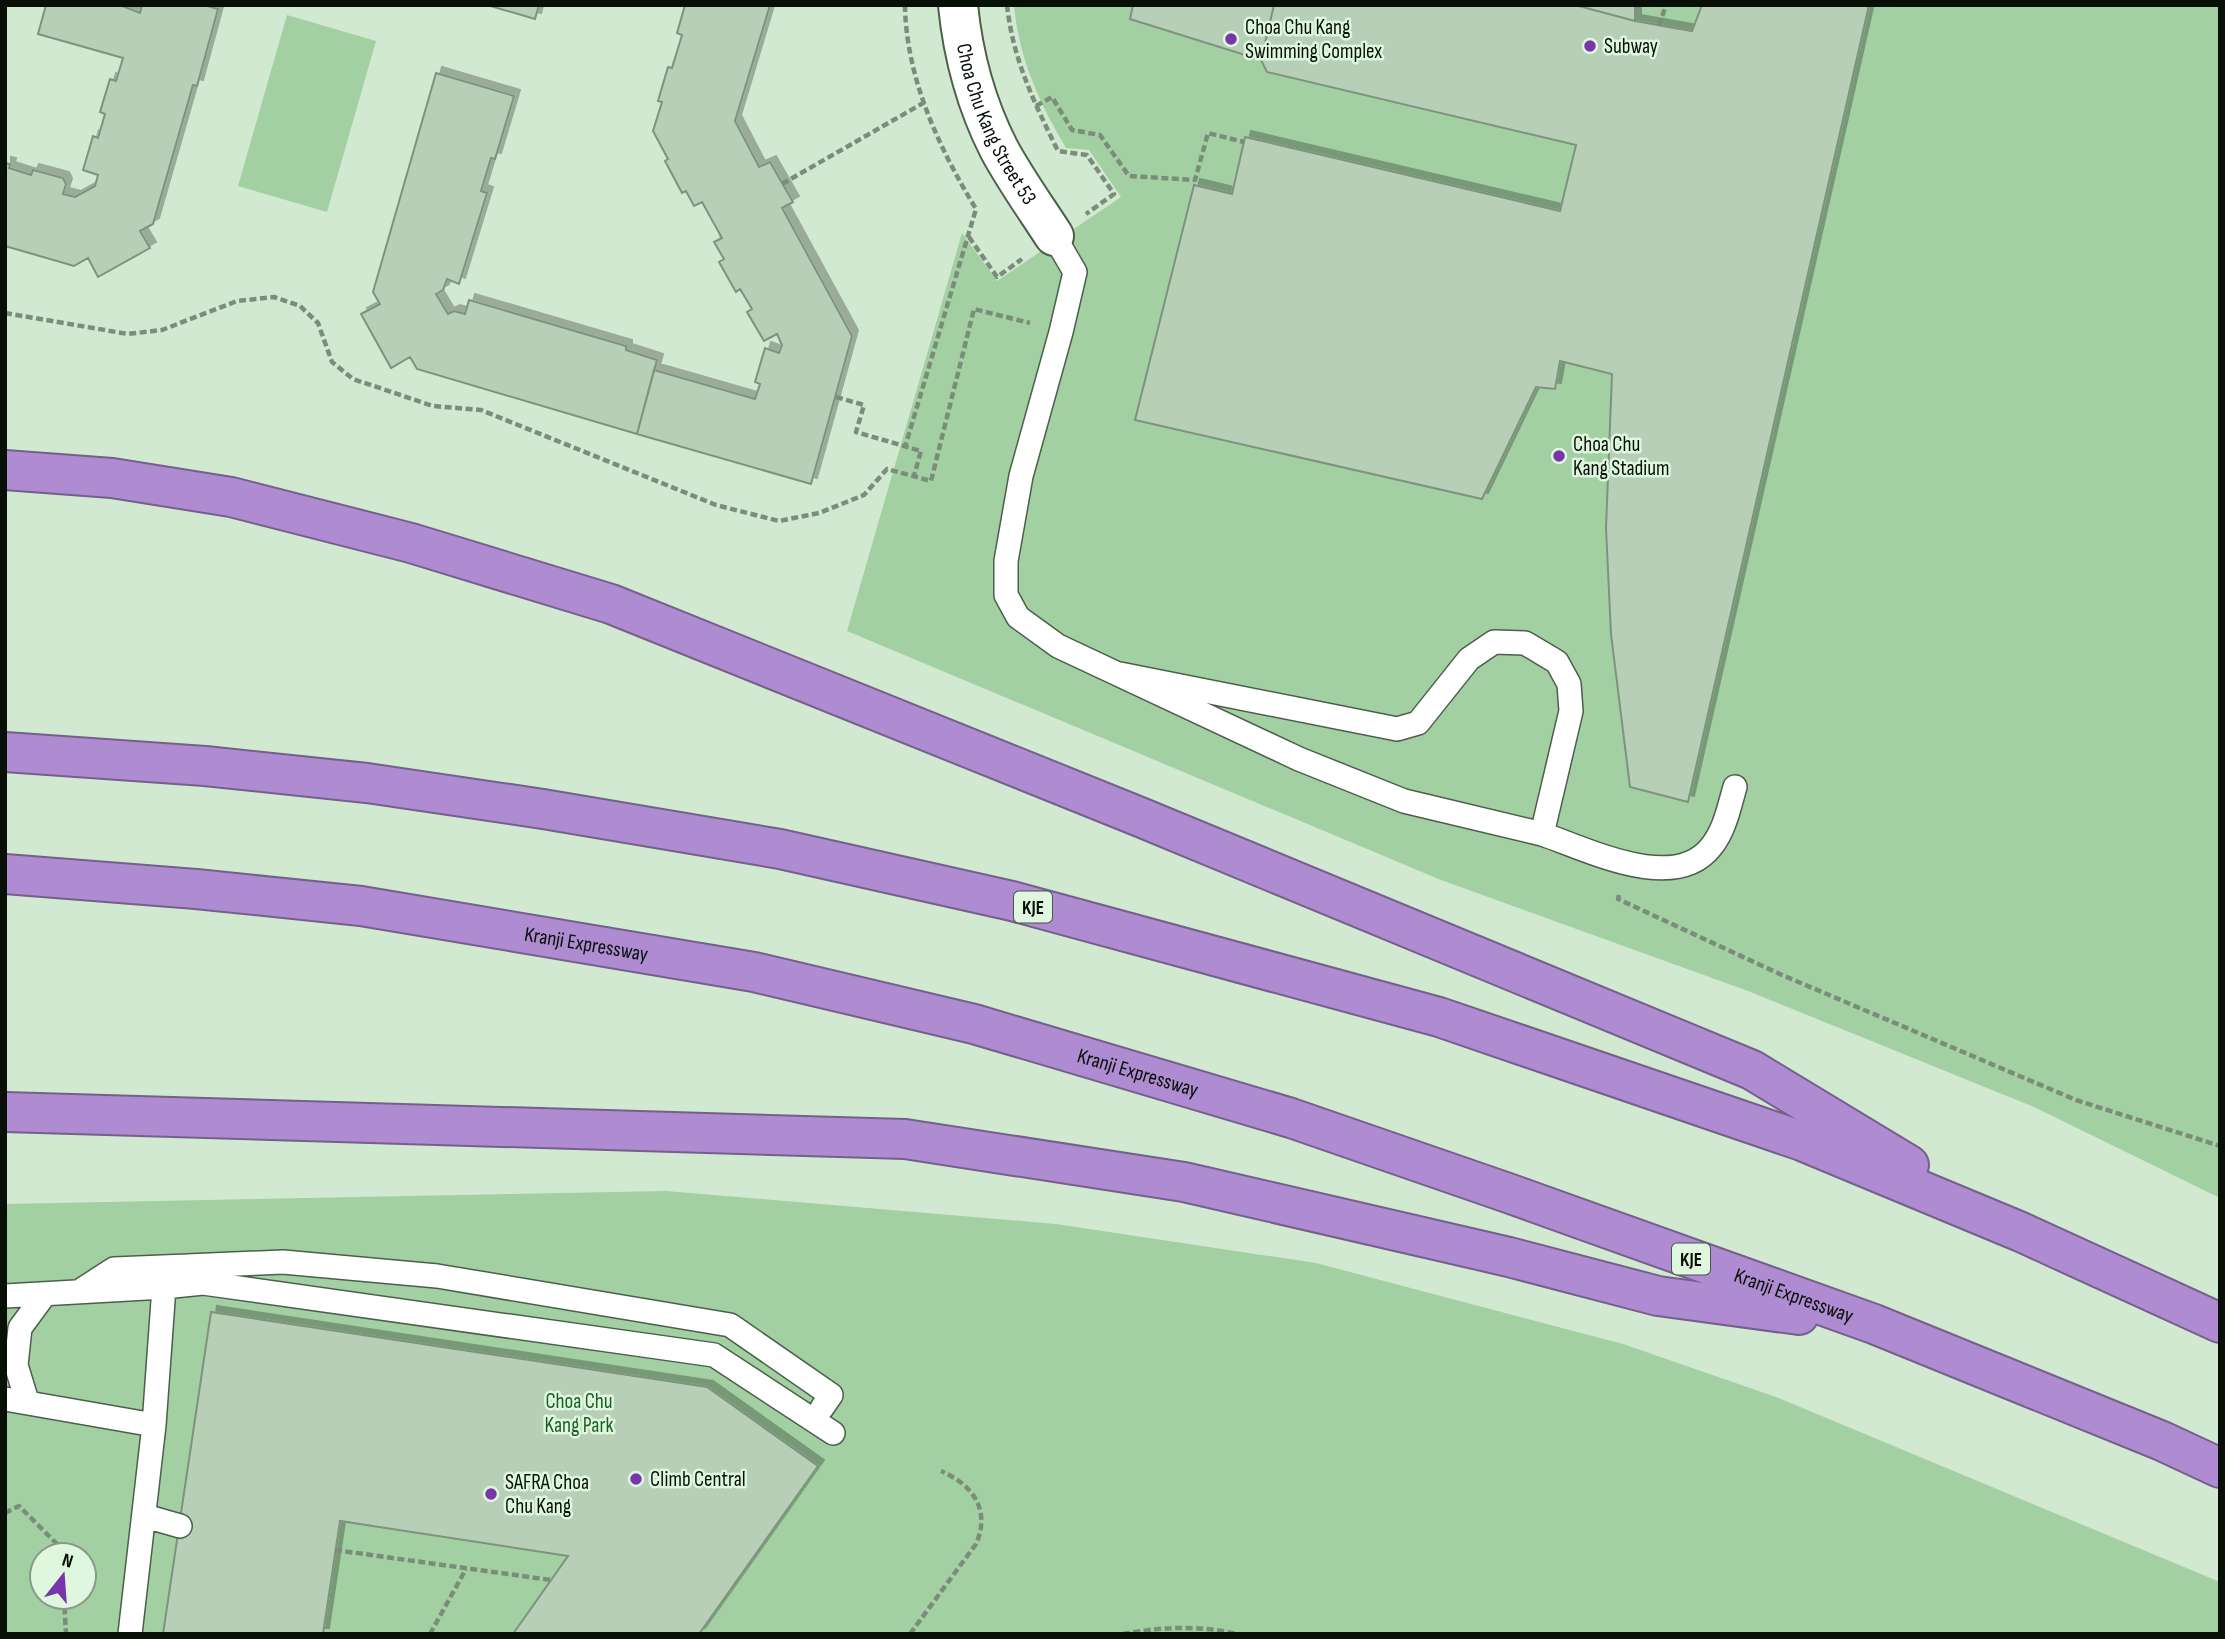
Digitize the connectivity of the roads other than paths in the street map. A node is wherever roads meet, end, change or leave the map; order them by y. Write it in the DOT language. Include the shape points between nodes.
graph roads {
  1 [pos="958,5"];
  2 [pos="1054,236"];
  3 [pos="5,470"];
  4 [pos="1120,674"];
  5 [pos="5,752"];
  6 [pos="1735,787"];
  7 [pos="1542,834"];
  8 [pos="5,874"];
  9 [pos="5,1112"];
  10 [pos="2021,1232"];
  11 [pos="187,1266"];
  12 [pos="203,1283"];
  13 [pos="164,1287"];
  14 [pos="80,1291"];
  15 [pos="45,1294"];
  16 [pos="5,1296"];
  17 [pos="2220,1323"];
  18 [pos="1874,1324"];
  19 [pos="16,1400"];
  20 [pos="822,1408"];
  21 [pos="154,1425"];
  22 [pos="833,1433"];
  23 [pos="2220,1468"];
  24 [pos="145,1516"];
  25 [pos="180,1526"];
  26 [pos="131,1633"];
  1 -- 2 [label="street, Choa Chu Kang Street 53" via="962,46 990,128"];
  2 -- 4 [label="lane" via="1075,272 1021,476 1006,561 1006,595 1018,617 1058,646"];
  3 -- 10 [label="highway" via="112,478 231,497 411,543 611,604 1752,1070"];
  4 -- 7 [label="lane" via="1299,760 1404,801"];
  4 -- 7 [label="lane" via="1397,729 1418,723 1469,659 1493,642 1525,643 1557,662 1569,684 1571,711"];
  5 -- 10 [label="highway, KJE" via="367,783 543,809 780,849 1012,901 1438,1017 1802,1141"];
  6 -- 7 [label="lane" via="1722,830 1710,849 1689,863 1664,869 1629,864"];
  8 -- 18 [label="highway, Kranji Expressway / KJE" via="361,906 754,972 974,1024 1291,1118"];
  9 -- 18 [label="highway" via="905,1139 1184,1182 1658,1296"];
  10 -- 17 [label="highway, KJE"];
  11 -- 12 [label="lane"];
  11 -- 14 [label="lane" via="114,1269"];
  11 -- 20 [label="lane" via="283,1262 437,1276 730,1325 831,1395"];
  12 -- 13 [label="lane"];
  12 -- 22 [label="lane" via="714,1355"];
  13 -- 14 [label="lane"];
  13 -- 21 [label="lane"];
  14 -- 15 [label="lane"];
  15 -- 16 [label="lane"];
  15 -- 19 [label="lane" via="20,1328"];
  18 -- 23 [label="highway, Kranji Expressway / KJE"];
  19 -- 21 [label="lane"];
  21 -- 24 [label="lane"];
  24 -- 25 [label="lane"];
  24 -- 26 [label="lane"];
}
